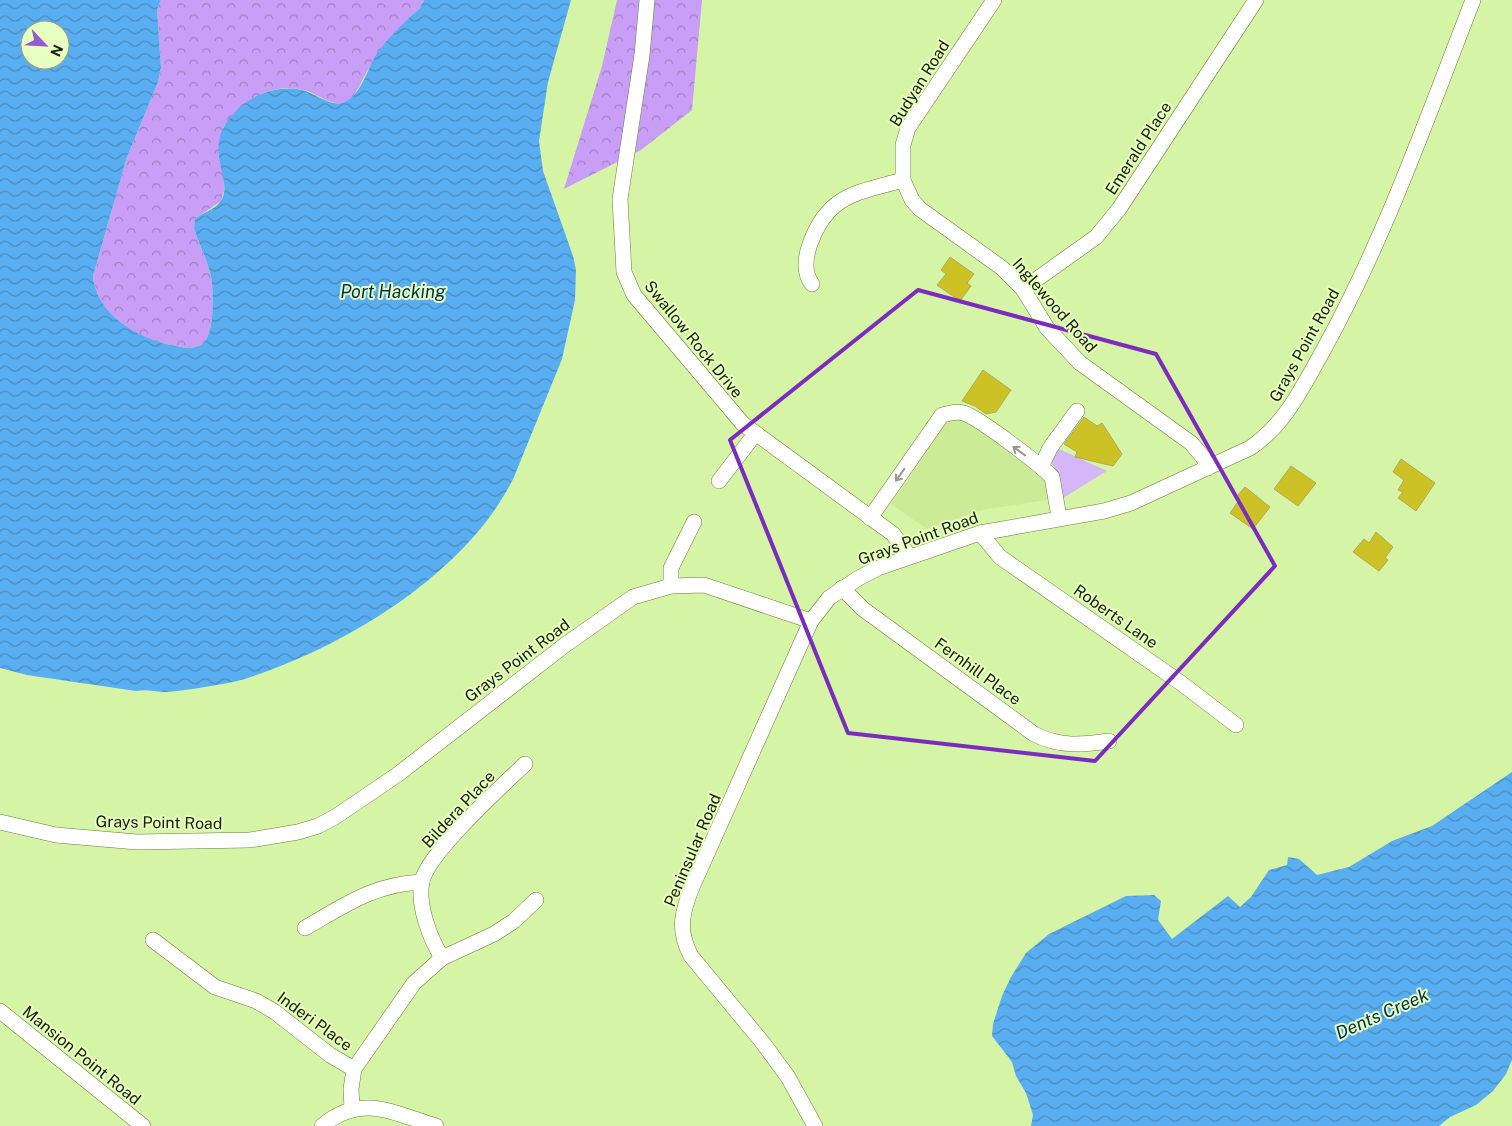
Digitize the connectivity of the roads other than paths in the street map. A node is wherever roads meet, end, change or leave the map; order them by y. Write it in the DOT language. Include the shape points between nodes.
graph roads {
  1 [pos="647,0"];
  2 [pos="994,0"];
  3 [pos="1256,0"];
  4 [pos="1473,0"];
  5 [pos="903,180"];
  6 [pos="812,284"];
  7 [pos="1023,289"];
  8 [pos="1077,411"];
  9 [pos="755,434"];
  10 [pos="1041,467"];
  11 [pos="1208,468"];
  12 [pos="719,481"];
  13 [pos="870,518"];
  14 [pos="1058,518"];
  15 [pos="694,522"];
  16 [pos="980,532"];
  17 [pos="909,556"];
  18 [pos="671,586"];
  19 [pos="842,588"];
  20 [pos="811,621"];
  21 [pos="1236,725"];
  22 [pos="1109,741"];
  23 [pos="525,764"];
  24 [pos="0,822"];
  25 [pos="422,882"];
  26 [pos="536,900"];
  27 [pos="305,928"];
  28 [pos="153,940"];
  29 [pos="442,958"];
  30 [pos="0,1011"];
  31 [pos="354,1069"];
  32 [pos="352,1108"];
  33 [pos="143,1126"];
  34 [pos="322,1126"];
  35 [pos="436,1126"];
  36 [pos="816,1126"];
  1 -- 9 [label="street, Swallow Rock Drive" via="620,200 624,272 634,295 728,408"];
  2 -- 5 [label="street, Budyan Road" via="908,128 901,162"];
  3 -- 7 [label="street, Emerald Place" via="1119,209 1096,237"];
  4 -- 11 [label="street, Grays Point Road" via="1374,252 1296,399 1265,438"];
  5 -- 6 [label="street" via="860,191 833,205 817,223 805,256 807,277"];
  5 -- 7 [label="street, Inglewood Road" via="912,200 926,214 1002,268"];
  7 -- 11 [label="street, Inglewood Road" via="1048,328 1080,364 1191,443"];
  8 -- 10 [label="street" via="1050,448"];
  9 -- 12 [label="street"];
  9 -- 13 [label="street, Swallow Rock Drive"];
  10 -- 13 [label="street, one-way" via="965,414 955,411 942,415"];
  10 -- 14 [label="street" via="1052,477"];
  11 -- 14 [label="street, Grays Point Road" via="1131,503"];
  13 -- 17 [label="street, Swallow Rock Drive" via="893,534"];
  14 -- 16 [label="street, Grays Point Road"];
  15 -- 18 [label="street" via="671,568"];
  16 -- 17 [label="street, Grays Point Road"];
  16 -- 21 [label="street, Roberts Lane" via="1000,557"];
  17 -- 19 [label="street, Grays Point Road" via="878,568"];
  18 -- 20 [label="street, Grays Point Road" via="704,585"];
  18 -- 24 [label="street, Grays Point Road" via="633,597 565,645 397,775 318,826 250,840 137,842 56,835"];
  19 -- 20 [label="street, Grays Point Road" via="829,598"];
  19 -- 22 [label="street, Fernhill Place" via="863,609 1034,734 1064,744"];
  20 -- 36 [label="street, Peninsular Road" via="696,878 681,925 691,956 763,1043 788,1077"];
  23 -- 25 [label="street, Bildera Place" via="444,847 428,867"];
  25 -- 27 [label="street" via="386,886 364,894"];
  25 -- 29 [label="street" via="427,923"];
  26 -- 29 [label="street" via="494,934"];
  28 -- 31 [label="street, Inderi Place" via="215,987 256,1001 276,1012 330,1055"];
  29 -- 31 [label="street" via="414,983"];
  30 -- 33 [label="street, Mansion Point Road"];
  31 -- 32 [label="street"];
  32 -- 34 [label="street"];
  32 -- 35 [label="street" via="380,1109"];
}
